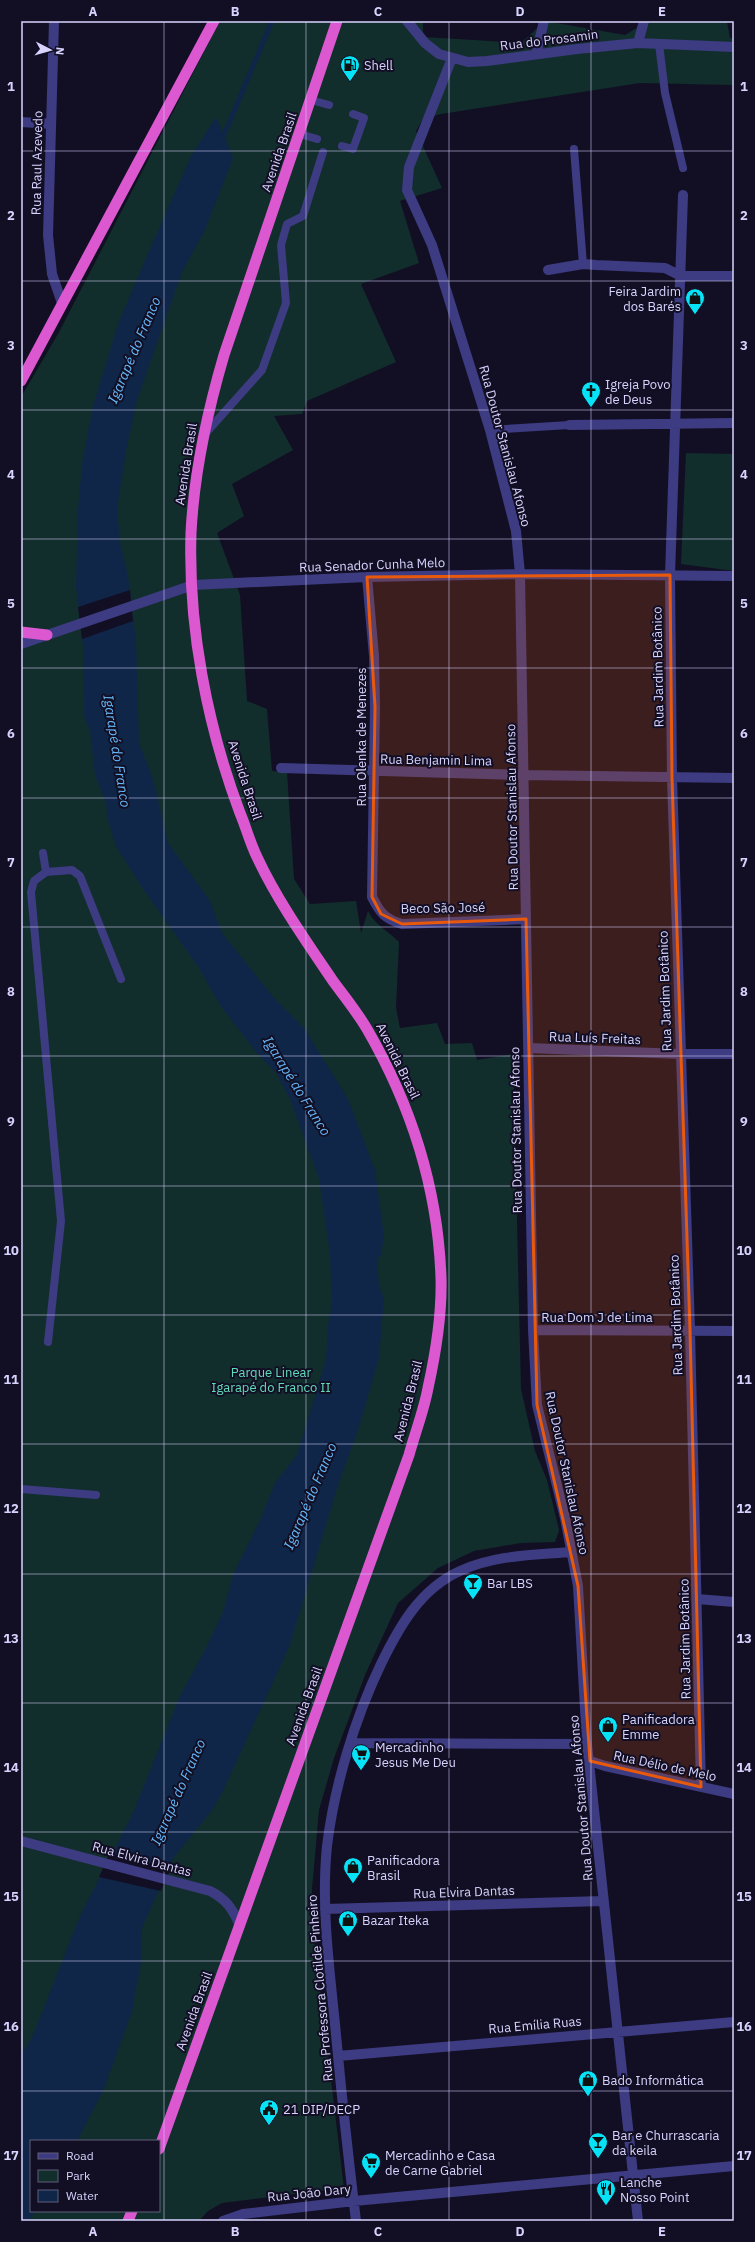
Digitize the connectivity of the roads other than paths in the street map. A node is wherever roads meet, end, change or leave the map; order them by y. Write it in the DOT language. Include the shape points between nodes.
graph roads {
  1 [pos="54,21"];
  2 [pos="214,21"];
  3 [pos="337,21"];
  4 [pos="407,21"];
  5 [pos="544,21"];
  6 [pos="644,21"];
  7 [pos="638,43"];
  8 [pos="659,44"];
  9 [pos="734,47"];
  10 [pos="536,54"];
  11 [pos="452,58"];
  12 [pos="311,100"];
  13 [pos="329,106"];
  14 [pos="353,114"];
  15 [pos="21,122"];
  16 [pos="51,124"];
  17 [pos="300,134"];
  18 [pos="317,139"];
  19 [pos="342,146"];
  20 [pos="574,149"];
  21 [pos="323,152"];
  22 [pos="683,168"];
  23 [pos="683,195"];
  24 [pos="583,264"];
  25 [pos="548,270"];
  26 [pos="681,276"];
  27 [pos="734,276"];
  28 [pos="62,303"];
  29 [pos="21,381"];
  30 [pos="676,423"];
  31 [pos="734,424"];
  32 [pos="569,425"];
  33 [pos="490,430"];
  34 [pos="204,435"];
  35 [pos="520,574"];
  36 [pos="670,575"];
  37 [pos="734,576"];
  38 [pos="367,577"];
  39 [pos="193,585"];
  40 [pos="21,632"];
  41 [pos="52,633"];
  42 [pos="21,644"];
  43 [pos="281,768"];
  44 [pos="376,772"];
  45 [pos="524,775"];
  46 [pos="672,778"];
  47 [pos="734,778"];
  48 [pos="43,853"];
  49 [pos="46,872"];
  50 [pos="372,897"];
  51 [pos="526,919"];
  52 [pos="121,979"];
  53 [pos="528,1048"];
  54 [pos="680,1054"];
  55 [pos="734,1054"];
  56 [pos="533,1330"];
  57 [pos="690,1330"];
  58 [pos="734,1331"];
  59 [pos="48,1342"];
  60 [pos="21,1489"];
  61 [pos="96,1495"];
  62 [pos="571,1552"];
  63 [pos="697,1599"];
  64 [pos="734,1602"];
  65 [pos="351,1744"];
  66 [pos="587,1744"];
  67 [pos="590,1761"];
  68 [pos="701,1787"];
  69 [pos="734,1794"];
  70 [pos="21,1841"];
  71 [pos="603,1901"];
  72 [pos="325,1909"];
  73 [pos="240,1926"];
  74 [pos="734,2022"];
  75 [pos="618,2031"];
  76 [pos="338,2056"];
  77 [pos="160,2147"];
  78 [pos="734,2166"];
  79 [pos="632,2174"];
  80 [pos="354,2201"];
  81 [pos="223,2221"];
  82 [pos="356,2221"];
  83 [pos="638,2221"];
  1 -- 16 [label="street, Rua Raul Azevedo"];
  2 -- 28 [label="highway"];
  3 -- 12 [label="highway, Avenida Brasil"];
  4 -- 11 [label="street, Rua do Prosamin" via="425,43 439,54"];
  5 -- 10 [label="street"];
  6 -- 7 [label="street"];
  7 -- 8 [label="street, Rua do Prosamin"];
  7 -- 10 [label="street, Rua do Prosamin"];
  8 -- 9 [label="street, Rua do Prosamin"];
  8 -- 22 [label="lane" via="665,93"];
  10 -- 11 [label="street, Rua do Prosamin" via="468,62"];
  11 -- 33 [label="street, Rua Doutor Stanislau Afonso" via="409,167 406,181 407,190 432,246"];
  12 -- 13 [label="lane"];
  12 -- 17 [label="highway, Avenida Brasil"];
  14 -- 19 [label="lane" via="364,118 353,149"];
  15 -- 16 [label="street"];
  16 -- 28 [label="street, Rua Raul Azevedo" via="49,258"];
  17 -- 18 [label="lane"];
  17 -- 34 [label="highway, Avenida Brasil" via="224,355"];
  20 -- 24 [label="lane"];
  21 -- 34 [label="lane" via="303,216 288,224 281,245 286,302 262,370"];
  23 -- 26 [label="street, Rua Jardim Botânico"];
  24 -- 25 [label="street"];
  24 -- 26 [label="street" via="665,268"];
  26 -- 27 [label="street"];
  26 -- 30 [label="street, Rua Jardim Botânico"];
  28 -- 29 [label="highway"];
  30 -- 31 [label="street"];
  30 -- 32 [label="street"];
  30 -- 36 [label="street, Rua Jardim Botânico"];
  32 -- 33 [label="lane"];
  33 -- 35 [label="street, Rua Doutor Stanislau Afonso" via="516,532"];
  34 -- 39 [label="highway, Avenida Brasil" via="191,534"];
  35 -- 36 [label="street, Rua Senador Cunha Melo"];
  35 -- 38 [label="street, Rua Senador Cunha Melo"];
  35 -- 45 [label="street, Rua Doutor Stanislau Afonso"];
  36 -- 37 [label="street, Rua Senador Cunha Melo"];
  36 -- 46 [label="street, Rua Jardim Botânico"];
  38 -- 39 [label="street, Rua Senador Cunha Melo"];
  38 -- 44 [label="street, Rua Olenka de Menezes" via="374,656"];
  39 -- 41 [label="street, Rua Senador Cunha Melo"];
  39 -- 73 [label="highway, Avenida Brasil" via="199,651 209,712 231,789 260,863 296,927 366,1027 400,1091 420,1146 436,1215 441,1280 437,1336 428,1391 408,1455"];
  40 -- 41 [label="highway"];
  41 -- 42 [label="street, Rua Senador Cunha Melo"];
  43 -- 44 [label="street, Rua Benjamin Lima"];
  44 -- 45 [label="street, Rua Benjamin Lima"];
  44 -- 50 [label="street, Rua Olenka de Menezes"];
  45 -- 46 [label="street, Rua Benjamin Lima"];
  45 -- 51 [label="street, Rua Doutor Stanislau Afonso"];
  46 -- 47 [label="street, Rua Benjamin Lima"];
  46 -- 54 [label="street, Rua Jardim Botânico"];
  48 -- 49 [label="lane"];
  49 -- 52 [label="lane" via="72,870 80,876"];
  49 -- 59 [label="lane" via="34,881 31,892 61,1221"];
  50 -- 51 [label="street, Beco São José" via="380,914 390,921 402,924"];
  51 -- 53 [label="street, Rua Doutor Stanislau Afonso"];
  53 -- 54 [label="street, Rua Luís Freitas"];
  53 -- 56 [label="street, Rua Doutor Stanislau Afonso"];
  54 -- 55 [label="street, Rua Luís Freitas"];
  54 -- 57 [label="street, Rua Jardim Botânico"];
  56 -- 57 [label="street, Rua Dom J de Lima"];
  56 -- 62 [label="street, Rua Doutor Stanislau Afonso" via="537,1405"];
  57 -- 58 [label="street, Rua Dom J de Lima"];
  57 -- 63 [label="street, Rua Jardim Botânico"];
  60 -- 61 [label="lane"];
  62 -- 65 [label="street, Rua Professora Clotilde Pinheiro" via="506,1557 481,1563 459,1571 433,1587 414,1606 396,1633 372,1683"];
  62 -- 66 [label="street, Rua Doutor Stanislau Afonso" via="581,1620"];
  63 -- 64 [label="street"];
  63 -- 68 [label="street, Rua Jardim Botânico"];
  65 -- 66 [label="street"];
  65 -- 72 [label="street, Rua Professora Clotilde Pinheiro" via="332,1809 327,1847"];
  66 -- 67 [label="street, Rua Doutor Stanislau Afonso"];
  67 -- 68 [label="street, Rua Délio de Melo"];
  67 -- 71 [label="street, Rua Doutor Stanislau Afonso"];
  68 -- 69 [label="street, Rua Délio de Melo"];
  70 -- 73 [label="street, Rua Elvira Dantas" via="210,1891 227,1902 235,1912"];
  71 -- 72 [label="street, Rua Elvira Dantas"];
  71 -- 75 [label="street, Rua Doutor Stanislau Afonso"];
  72 -- 76 [label="street, Rua Professora Clotilde Pinheiro"];
  73 -- 77 [label="highway, Avenida Brasil"];
  74 -- 75 [label="street, Rua Emília Ruas"];
  75 -- 76 [label="street, Rua Emília Ruas"];
  75 -- 79 [label="street, Rua Doutor Stanislau Afonso"];
  76 -- 80 [label="street, Rua Professora Clotilde Pinheiro"];
  78 -- 79 [label="street, Rua João Dary"];
  79 -- 80 [label="street, Rua João Dary"];
  79 -- 83 [label="street, Rua Doutor Stanislau Afonso"];
  80 -- 81 [label="street, Rua João Dary" via="243,2214"];
  80 -- 82 [label="street, Rua Professora Clotilde Pinheiro"];
}
